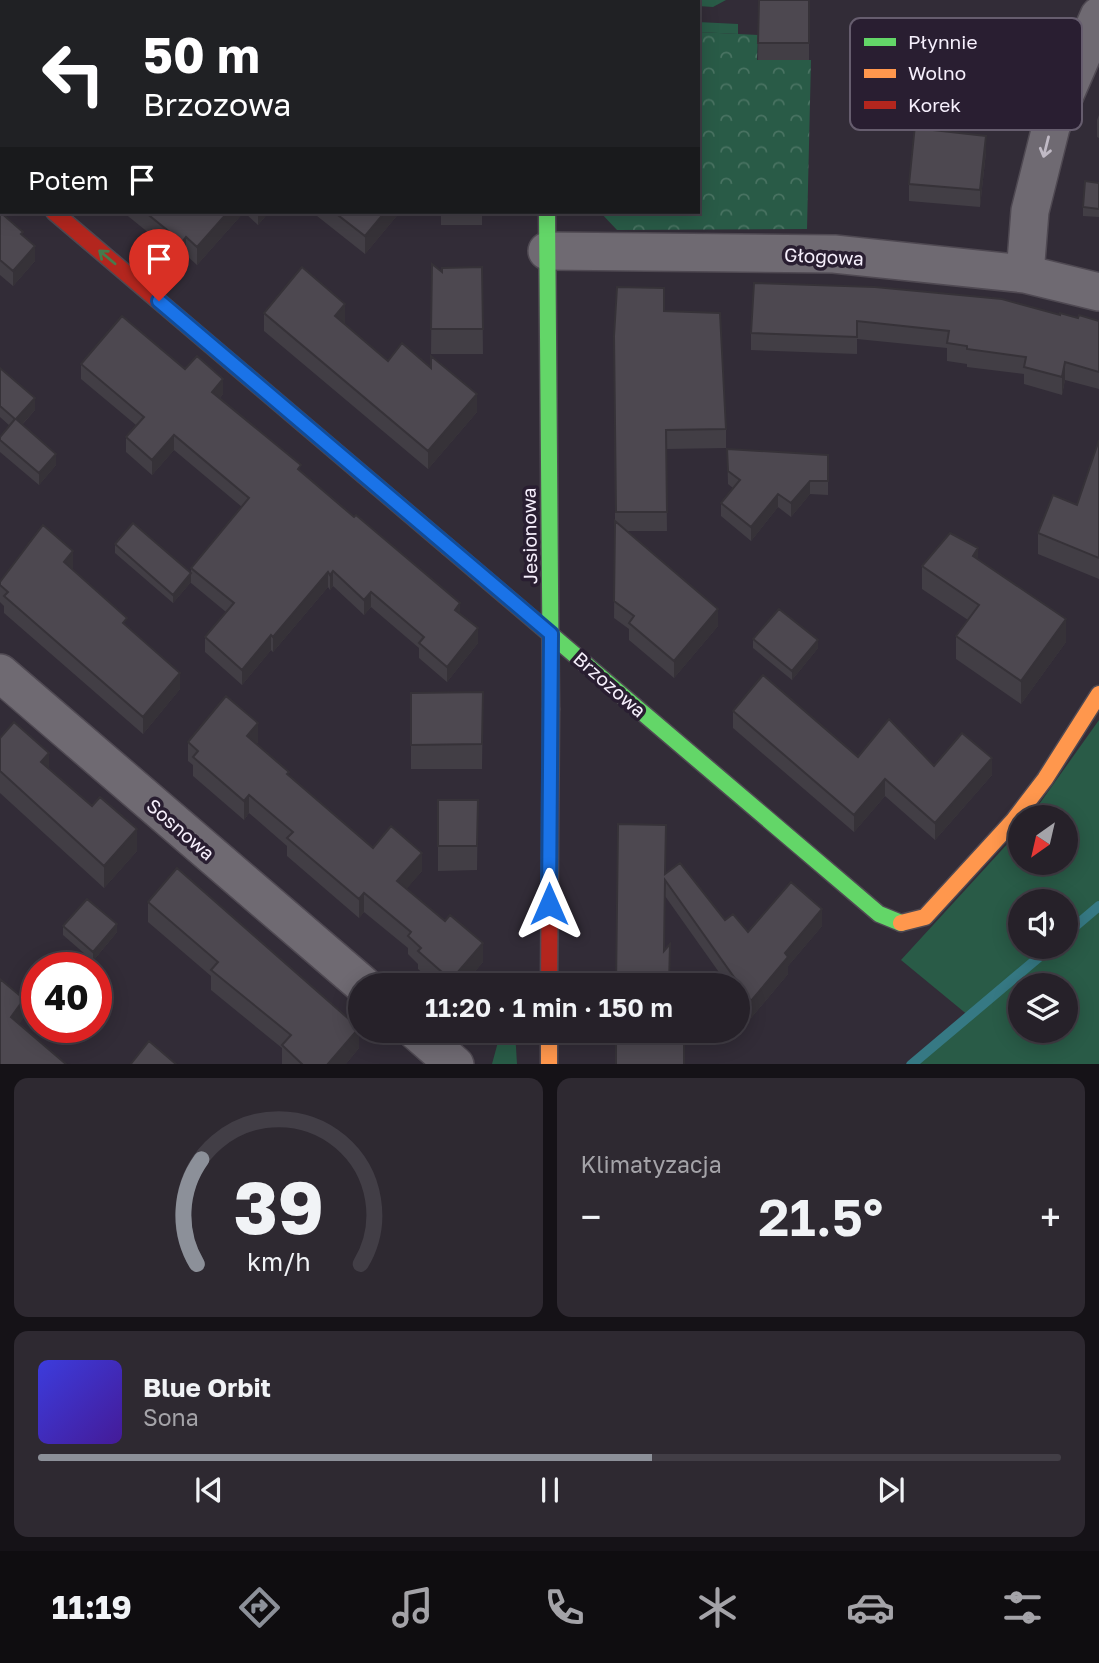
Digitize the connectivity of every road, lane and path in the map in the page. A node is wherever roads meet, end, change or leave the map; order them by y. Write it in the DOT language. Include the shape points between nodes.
graph roads {
  1 [pos="1099,16"];
  2 [pos="1082,55"];
  3 [pos="1050,130"];
  4 [pos="56,214"];
  5 [pos="547,214"];
  6 [pos="547,251"];
  7 [pos="1025,274"];
  8 [pos="1099,292"];
  9 [pos="551,634"];
  10 [pos="0,673"];
  11 [pos="1099,694"];
  12 [pos="349,973"];
  13 [pos="549,973"];
  14 [pos="430,1043"];
  15 [pos="549,1043"];
  16 [pos="454,1064"];
  17 [pos="550,1064"];
  1 -- 2 [label="street, one-way"];
  3 -- 7 [label="street, one-way" via="1030,211"];
  9 -- 4 [label="street, Brzozowa, one-way"];
  5 -- 6 [label="street, Jesionowa"];
  6 -- 7 [label="street, Głogowa" via="834,254"];
  6 -- 9 [label="street, Jesionowa"];
  7 -- 8 [label="street, Głogowa"];
  9 -- 11 [label="street, Brzozowa" via="895,924 925,917 1013,821"];
  9 -- 13 [label="street, Jesionowa"];
  10 -- 12 [label="street, Sosnowa"];
  14 -- 16 [label="street"];
  15 -- 17 [label="street"];
}
